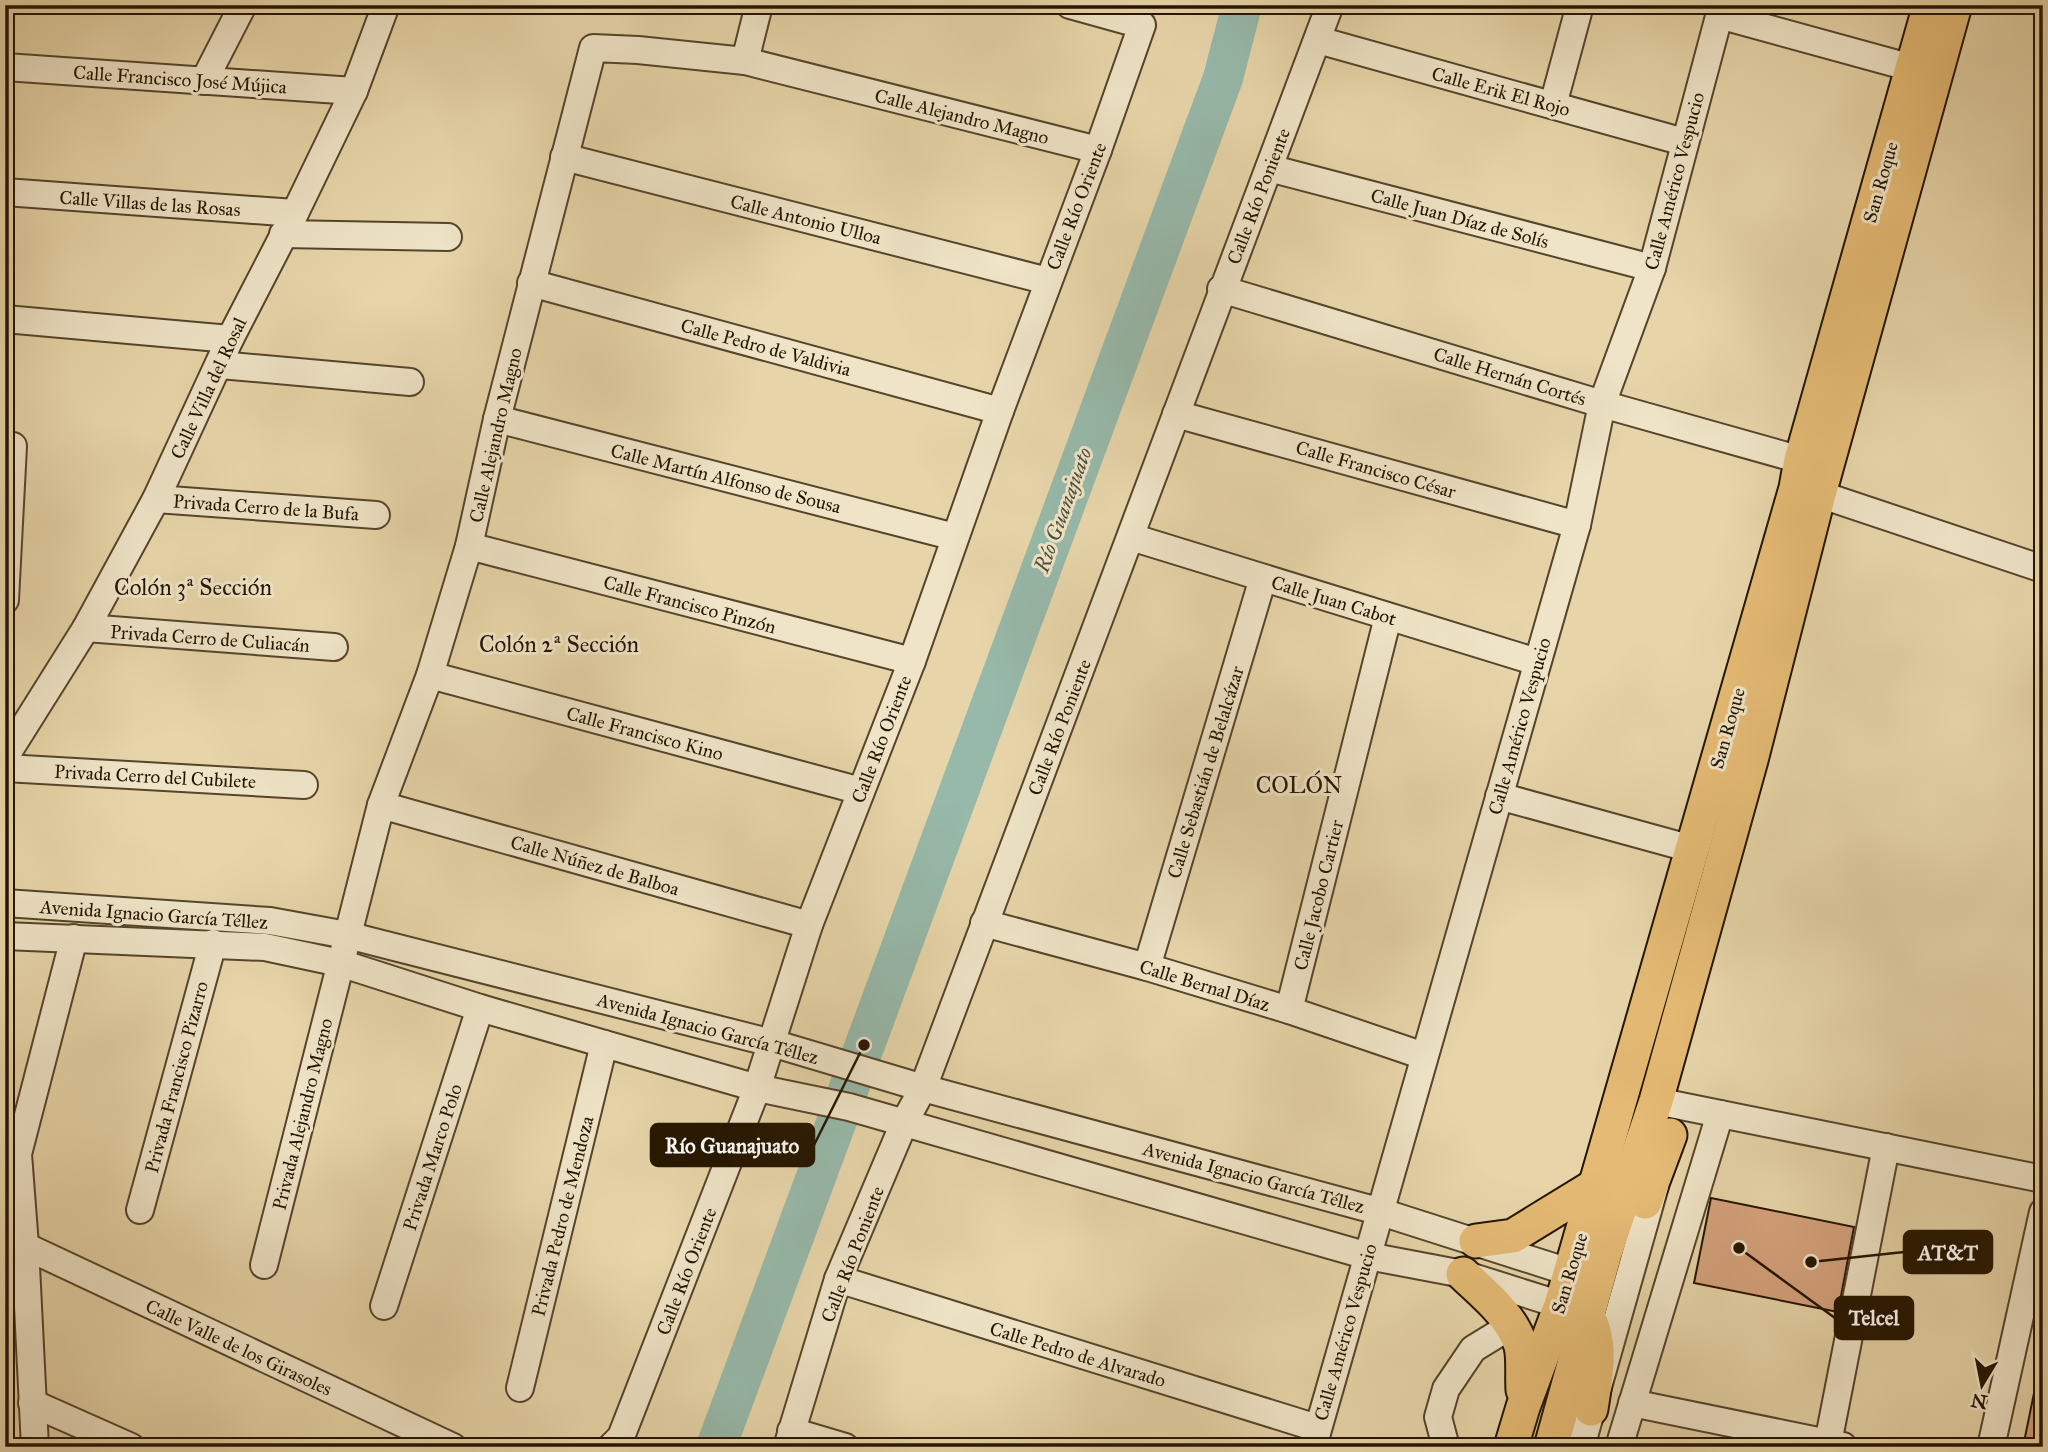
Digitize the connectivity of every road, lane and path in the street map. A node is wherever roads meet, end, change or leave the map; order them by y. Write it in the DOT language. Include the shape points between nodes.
graph roads {
  1 [pos="243,5"];
  2 [pos="386,5"];
  3 [pos="759,5"];
  4 [pos="1070,5"];
  5 [pos="1330,5"];
  6 [pos="1580,5"];
  7 [pos="1930,5"];
  8 [pos="1955,5"];
  9 [pos="1720,10"];
  10 [pos="1318,40"];
  11 [pos="745,61"];
  12 [pos="5,67"];
  13 [pos="1912,68"];
  14 [pos="204,81"];
  15 [pos="354,91"];
  16 [pos="1553,104"];
  17 [pos="1684,142"];
  18 [pos="1903,144"];
  19 [pos="1098,150"];
  20 [pos="564,157"];
  21 [pos="1269,168"];
  22 [pos="5,192"];
  23 [pos="289,224"];
  24 [pos="448,237"];
  25 [pos="1652,268"];
  26 [pos="1048,281"];
  27 [pos="531,283"];
  28 [pos="1222,289"];
  29 [pos="5,319"];
  30 [pos="230,339"];
  31 [pos="220,365"];
  32 [pos="410,382"];
  33 [pos="1602,404"];
  34 [pos="1000,411"];
  35 [pos="1176,414"];
  36 [pos="497,419"];
  37 [pos="9,446"];
  38 [pos="1801,460"];
  39 [pos="1819,494"];
  40 [pos="156,499"];
  41 [pos="376,515"];
  42 [pos="1577,525"];
  43 [pos="956,537"];
  44 [pos="1131,537"];
  45 [pos="469,546"];
  46 [pos="2043,569"];
  47 [pos="1264,578"];
  48 [pos="5,600"];
  49 [pos="1388,617"];
  50 [pos="86,628"];
  51 [pos="334,647"];
  52 [pos="912,661"];
  53 [pos="1537,662"];
  54 [pos="430,676"];
  55 [pos="5,757"];
  56 [pos="5,768"];
  57 [pos="304,785"];
  58 [pos="861,791"];
  59 [pos="1499,796"];
  60 [pos="381,804"];
  61 [pos="1692,849"];
  62 [pos="5,903"];
  63 [pos="984,923"];
  64 [pos="809,925"];
  65 [pos="347,935"];
  66 [pos="5,936"];
  67 [pos="74,938"];
  68 [pos="213,943"];
  69 [pos="340,963"];
  70 [pos="1147,967"];
  71 [pos="480,1007"];
  72 [pos="1289,1010"];
  73 [pos="604,1044"];
  74 [pos="781,1046"];
  75 [pos="1424,1056"];
  76 [pos="919,1086"];
  77 [pos="767,1090"];
  78 [pos="1668,1114"];
  79 [pos="1720,1114"];
  80 [pos="901,1122"];
  81 [pos="1886,1147"];
  82 [pos="2043,1179"];
  83 [pos="1596,1185"];
  84 [pos="140,1210"];
  85 [pos="1378,1211"];
  86 [pos="2043,1212"];
  87 [pos="1476,1241"];
  88 [pos="25,1246"];
  89 [pos="1367,1256"];
  90 [pos="264,1265"];
  91 [pos="1591,1268"];
  92 [pos="1463,1274"];
  93 [pos="838,1279"];
  94 [pos="384,1306"];
  95 [pos="1574,1309"];
  96 [pos="1512,1325"];
  97 [pos="520,1388"];
  98 [pos="32,1403"];
  99 [pos="1632,1403"];
  100 [pos="1523,1407"];
  101 [pos="1591,1409"];
  102 [pos="1315,1437"];
  103 [pos="789,1439"];
  104 [pos="1793,1441"];
  105 [pos="1837,1445"];
  106 [pos="35,1447"];
  107 [pos="131,1447"];
  108 [pos="453,1447"];
  109 [pos="611,1447"];
  110 [pos="845,1447"];
  111 [pos="1446,1447"];
  112 [pos="1511,1447"];
  113 [pos="1552,1447"];
  114 [pos="1581,1447"];
  115 [pos="1619,1447"];
  116 [pos="1991,1447"];
  1 -- 14 [label="street"];
  2 -- 15 [label="street, Calle Villa del Rosal"];
  3 -- 11 [label="street"];
  4 -- 19 [label="street, Calle Río Oriente" via="1142,25"];
  5 -- 10 [label="street, Calle Río Poniente"];
  6 -- 16 [label="street"];
  7 -- 13 [label="main road, San Roque"];
  8 -- 18 [label="main road, San Roque"];
  9 -- 13 [label="street"];
  9 -- 17 [label="street, Calle Américo Vespucio"];
  10 -- 16 [label="street, Calle Erik El Rojo"];
  10 -- 21 [label="street, Calle Río Poniente"];
  11 -- 19 [label="street, Calle Alejandro Magno"];
  11 -- 20 [label="street, Calle Alejandro Magno" via="593,48"];
  12 -- 14 [label="street, Calle Francisco José Mújica"];
  13 -- 18 [label="main road, San Roque"];
  14 -- 15 [label="street, Calle Francisco José Mújica"];
  15 -- 23 [label="street, Calle Villa del Rosal"];
  16 -- 17 [label="street, Calle Erik El Rojo"];
  17 -- 25 [label="street, Calle Américo Vespucio"];
  18 -- 38 [label="main road, San Roque"];
  18 -- 39 [label="main road, San Roque"];
  19 -- 26 [label="street, Calle Río Oriente"];
  20 -- 26 [label="street, Calle Antonio Ulloa"];
  20 -- 27 [label="street, Calle Alejandro Magno"];
  21 -- 25 [label="street, Calle Juan Díaz de Solís"];
  21 -- 28 [label="street, Calle Río Poniente"];
  22 -- 23 [label="street, Calle Villas de las Rosas"];
  23 -- 24 [label="street, Calle Villas de las Rosas"];
  23 -- 30 [label="street, Calle Villa del Rosal"];
  25 -- 33 [label="street, Calle Américo Vespucio"];
  26 -- 34 [label="street, Calle Río Oriente"];
  27 -- 34 [label="street, Calle Pedro de Valdivia"];
  27 -- 36 [label="street, Calle Alejandro Magno"];
  28 -- 33 [label="street, Calle Hernán Cortés"];
  28 -- 35 [label="street, Calle Río Poniente"];
  29 -- 30 [label="street"];
  30 -- 31 [label="street, Calle Villa del Rosal"];
  31 -- 32 [label="street"];
  31 -- 40 [label="street, Calle Villa del Rosal"];
  33 -- 38 [label="street, Calle Hernán Cortés"];
  33 -- 42 [label="street, Calle Américo Vespucio"];
  34 -- 43 [label="street, Calle Río Oriente"];
  35 -- 42 [label="street, Calle Francisco César"];
  35 -- 44 [label="street, Calle Río Poniente"];
  36 -- 43 [label="street, Calle Martín Alfonso de Sousa"];
  36 -- 45 [label="street, Calle Alejandro Magno"];
  37 -- 48 [label="street"];
  38 -- 61 [label="main road, San Roque"];
  39 -- 46 [label="street"];
  39 -- 78 [label="main road, San Roque"];
  40 -- 41 [label="street, Privada Cerro de la Bufa"];
  40 -- 50 [label="street, Calle Villa del Rosal"];
  42 -- 53 [label="street, Calle Américo Vespucio"];
  43 -- 52 [label="street, Calle Río Oriente"];
  44 -- 47 [label="street, Calle Juan Cabot"];
  44 -- 63 [label="street, Calle Río Poniente"];
  45 -- 52 [label="street, Calle Francisco Pinzón"];
  45 -- 54 [label="street, Calle Alejandro Magno"];
  47 -- 49 [label="street, Calle Juan Cabot"];
  47 -- 70 [label="street, Calle Sebastián de Belalcázar"];
  49 -- 53 [label="street, Calle Juan Cabot"];
  49 -- 72 [label="street, Calle Jacobo Cartier"];
  50 -- 51 [label="street, Privada Cerro de Culiacán"];
  50 -- 55 [label="street, Calle Villa del Rosal"];
  52 -- 58 [label="street, Calle Río Oriente"];
  53 -- 59 [label="street, Calle Américo Vespucio"];
  54 -- 58 [label="street, Calle Francisco Kino"];
  54 -- 60 [label="street, Calle Alejandro Magno"];
  56 -- 57 [label="street, Privada Cerro del Cubilete"];
  58 -- 64 [label="street, Calle Río Oriente"];
  59 -- 61 [label="street"];
  59 -- 75 [label="street, Calle Américo Vespucio"];
  60 -- 64 [label="street, Calle Núñez de Balboa"];
  60 -- 65 [label="street, Calle Alejandro Magno"];
  61 -- 83 [label="main road, San Roque"];
  62 -- 65 [label="street, Avenida Ignacio García Téllez" via="270,921"];
  63 -- 70 [label="street, Calle Bernal Díaz"];
  63 -- 76 [label="street, Calle Río Poniente"];
  64 -- 74 [label="street, Calle Río Oriente"];
  65 -- 69 [label="street, Calle Alejandro Magno"];
  65 -- 74 [label="street, Avenida Ignacio García Téllez"];
  66 -- 67 [label="street, Avenida Ignacio García Téllez"];
  67 -- 68 [label="street, Avenida Ignacio García Téllez"];
  67 -- 88 [label="street" via="18,1154"];
  68 -- 69 [label="street, Avenida Ignacio García Téllez" via="265,947"];
  68 -- 84 [label="street, Privada Francisco Pizarro"];
  69 -- 71 [label="street, Avenida Ignacio García Téllez"];
  69 -- 90 [label="street, Privada Alejandro Magno"];
  70 -- 72 [label="street, Calle Bernal Díaz"];
  71 -- 73 [label="street, Avenida Ignacio García Téllez"];
  71 -- 94 [label="street, Privada Marco Polo"];
  72 -- 75 [label="street, Calle Bernal Díaz"];
  73 -- 77 [label="street, Avenida Ignacio García Téllez"];
  73 -- 97 [label="street, Privada Pedro de Mendoza"];
  74 -- 76 [label="street, Avenida Ignacio García Téllez"];
  74 -- 77 [label="street, Calle Río Oriente"];
  75 -- 85 [label="street, Calle Américo Vespucio"];
  76 -- 80 [label="street, Calle Río Poniente"];
  76 -- 85 [label="street, Avenida Ignacio García Téllez"];
  77 -- 80 [label="street, Avenida Ignacio García Téllez"];
  77 -- 109 [label="street, Calle Río Oriente" via="621,1437"];
  78 -- 79 [label="street"];
  78 -- 91 [label="main road, San Roque" via="1641,1212 1624,1239"];
  78 -- 101 [label="street"];
  79 -- 81 [label="street"];
  79 -- 99 [label="street"];
  80 -- 89 [label="street, Avenida Ignacio García Téllez"];
  80 -- 93 [label="street, Calle Río Poniente"];
  81 -- 82 [label="street"];
  81 -- 105 [label="street"];
  83 -- 87 [label="main road" via="1513,1236"];
  83 -- 91 [label="main road, San Roque"];
  85 -- 87 [label="street, Avenida Ignacio García Téllez"];
  85 -- 89 [label="street, Calle Américo Vespucio"];
  86 -- 116 [label="street"];
  87 -- 91 [label="street, Avenida Ignacio García Téllez"];
  88 -- 98 [label="street"];
  88 -- 108 [label="street, Calle Valle de los Girasoles"];
  89 -- 92 [label="street, Avenida Ignacio García Téllez"];
  89 -- 102 [label="street, Calle Américo Vespucio"];
  91 -- 95 [label="main road, San Roque"];
  92 -- 95 [label="street, Avenida Ignacio García Téllez"];
  92 -- 96 [label="main road"];
  93 -- 102 [label="street, Calle Pedro de Alvarado"];
  93 -- 103 [label="street, Calle Río Poniente"];
  95 -- 100 [label="main road, San Roque"];
  95 -- 101 [label="main road" via="1597,1338"];
  95 -- 113 [label="main road, San Roque"];
  96 -- 100 [label="main road" via="1521,1348"];
  96 -- 111 [label="street" via="1473,1349 1446,1389 1437,1417"];
  98 -- 106 [label="street"];
  98 -- 107 [label="street"];
  99 -- 104 [label="street"];
  99 -- 115 [label="street"];
  100 -- 112 [label="main road, San Roque"];
  101 -- 114 [label="street"];
  103 -- 110 [label="street"];
  104 -- 105 [label="street"];
}
